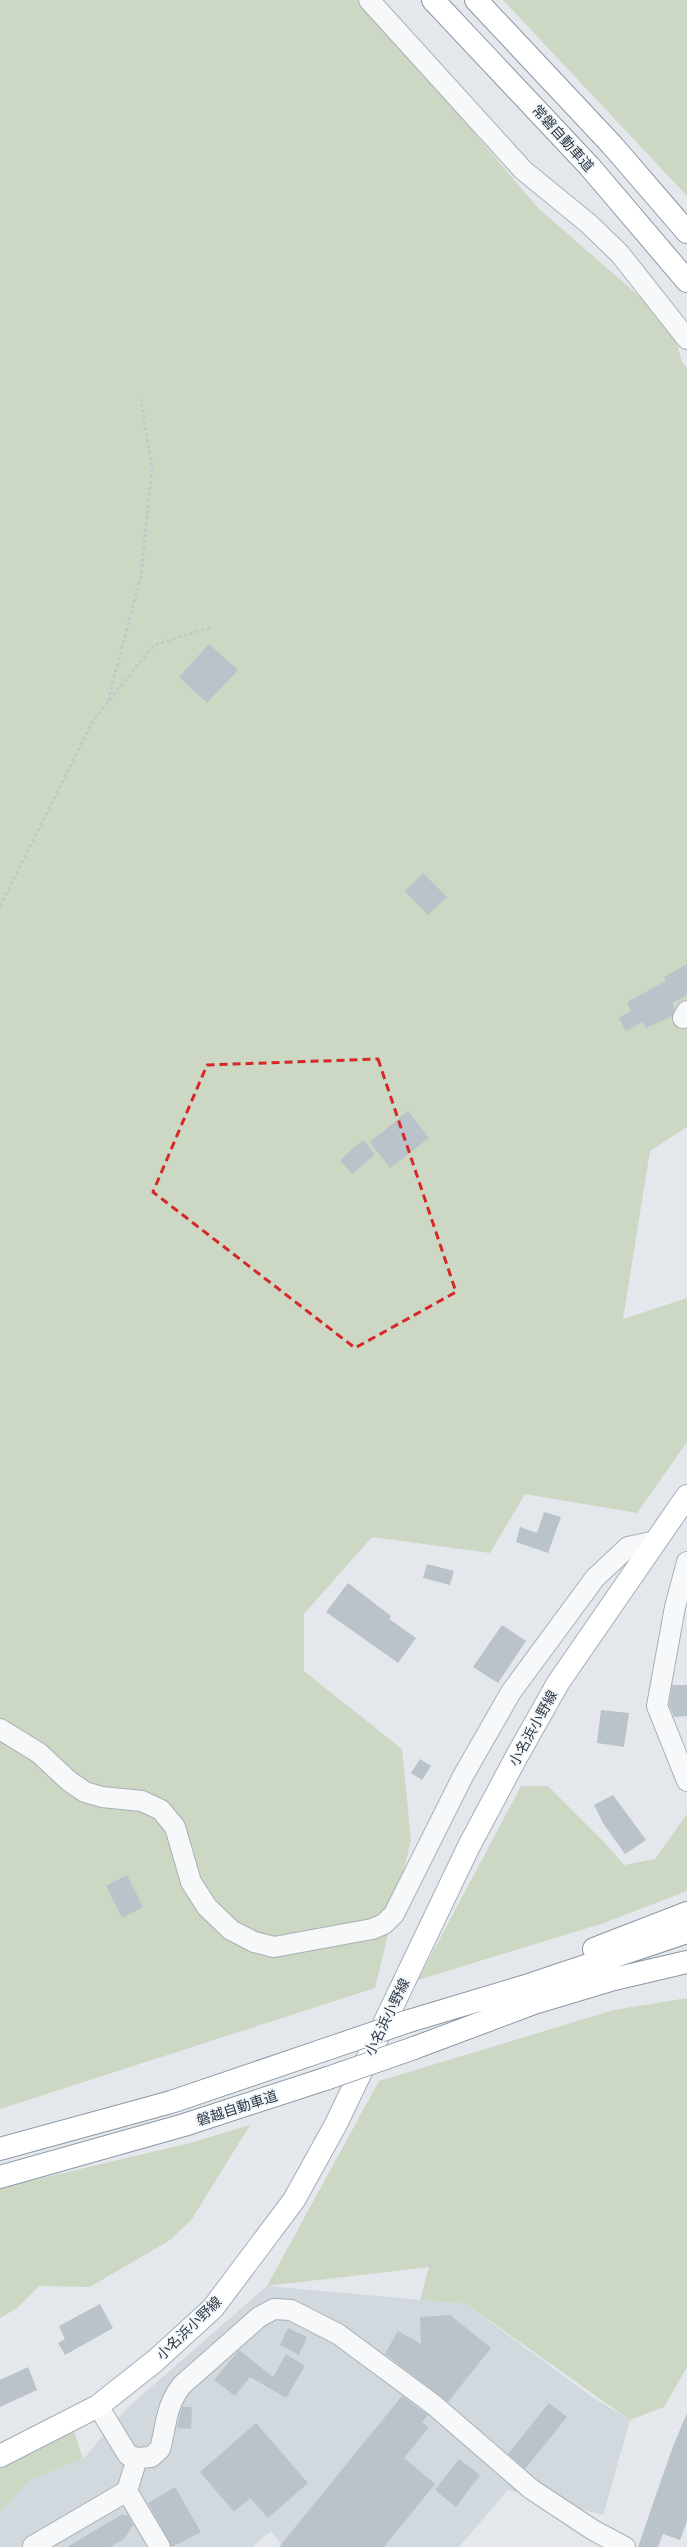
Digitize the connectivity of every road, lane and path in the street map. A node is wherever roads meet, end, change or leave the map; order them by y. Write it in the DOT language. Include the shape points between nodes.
graph roads {
  1 [pos="369,0"];
  2 [pos="433,0"];
  3 [pos="476,0"];
  4 [pos="687,232"];
  5 [pos="687,282"];
  6 [pos="687,339"];
  7 [pos="141,400"];
  8 [pos="212,627"];
  9 [pos="107,703"];
  10 [pos="0,906"];
  11 [pos="687,1496"];
  12 [pos="656,1541"];
  13 [pos="687,1562"];
  14 [pos="0,1729"];
  15 [pos="687,1781"];
  16 [pos="687,1913"];
  17 [pos="687,1932"];
  18 [pos="687,1962"];
  19 [pos="687,1977"];
  20 [pos="451,2007"];
  21 [pos="471,2028"];
  22 [pos="0,2150"];
  23 [pos="0,2177"];
  24 [pos="98,2406"];
  25 [pos="0,2456"];
  26 [pos="137,2458"];
  27 [pos="127,2491"];
  28 [pos="33,2546"];
  29 [pos="160,2547"];
  30 [pos="625,2547"];
  1 -- 6 [label="street" via="523,170 589,224 620,254"];
  2 -- 5 [label="main road, 常磐自動車道" via="590,167"];
  3 -- 4 [label="main road" via="612,145"];
  7 -- 9 [label="path" via="152,469 141,575"];
  8 -- 9 [label="path" via="154,645"];
  9 -- 10 [label="path" via="94,719"];
  11 -- 12 [label="main road, 小名浜小野線"];
  12 -- 14 [label="street" via="628,1547 594,1578 511,1692 463,1776 394,1914 384,1924 372,1929 274,1947 254,1942 231,1930 207,1907 191,1882 175,1828 161,1810 142,1801 102,1797 85,1792 69,1781 40,1752"];
  12 -- 24 [label="main road, 小名浜小野線" via="558,1683 518,1754 469,1846 336,2124 294,2200 213,2308 156,2361"];
  13 -- 15 [label="street" via="675,1607 657,1706"];
  16 -- 20 [label="main road" via="522,1976"];
  17 -- 20 [label="main road" via="529,1985"];
  18 -- 21 [label="main road" via="614,1979 534,2003"];
  19 -- 21 [label="main road" via="618,1990"];
  20 -- 22 [label="main road, 磐越自動車道, bridge" via="171,2102"];
  21 -- 23 [label="main road, 磐越自動車道, bridge" via="184,2125"];
  24 -- 25 [label="main road, 小名浜小野線"];
  24 -- 26 [label="street" via="128,2455"];
  26 -- 27 [label="street"];
  26 -- 30 [label="street" via="150,2457 160,2449 171,2398 182,2385 260,2317 274,2309 291,2310 338,2334 434,2405 531,2489"];
  27 -- 28 [label="street"];
  27 -- 29 [label="street"];
}
